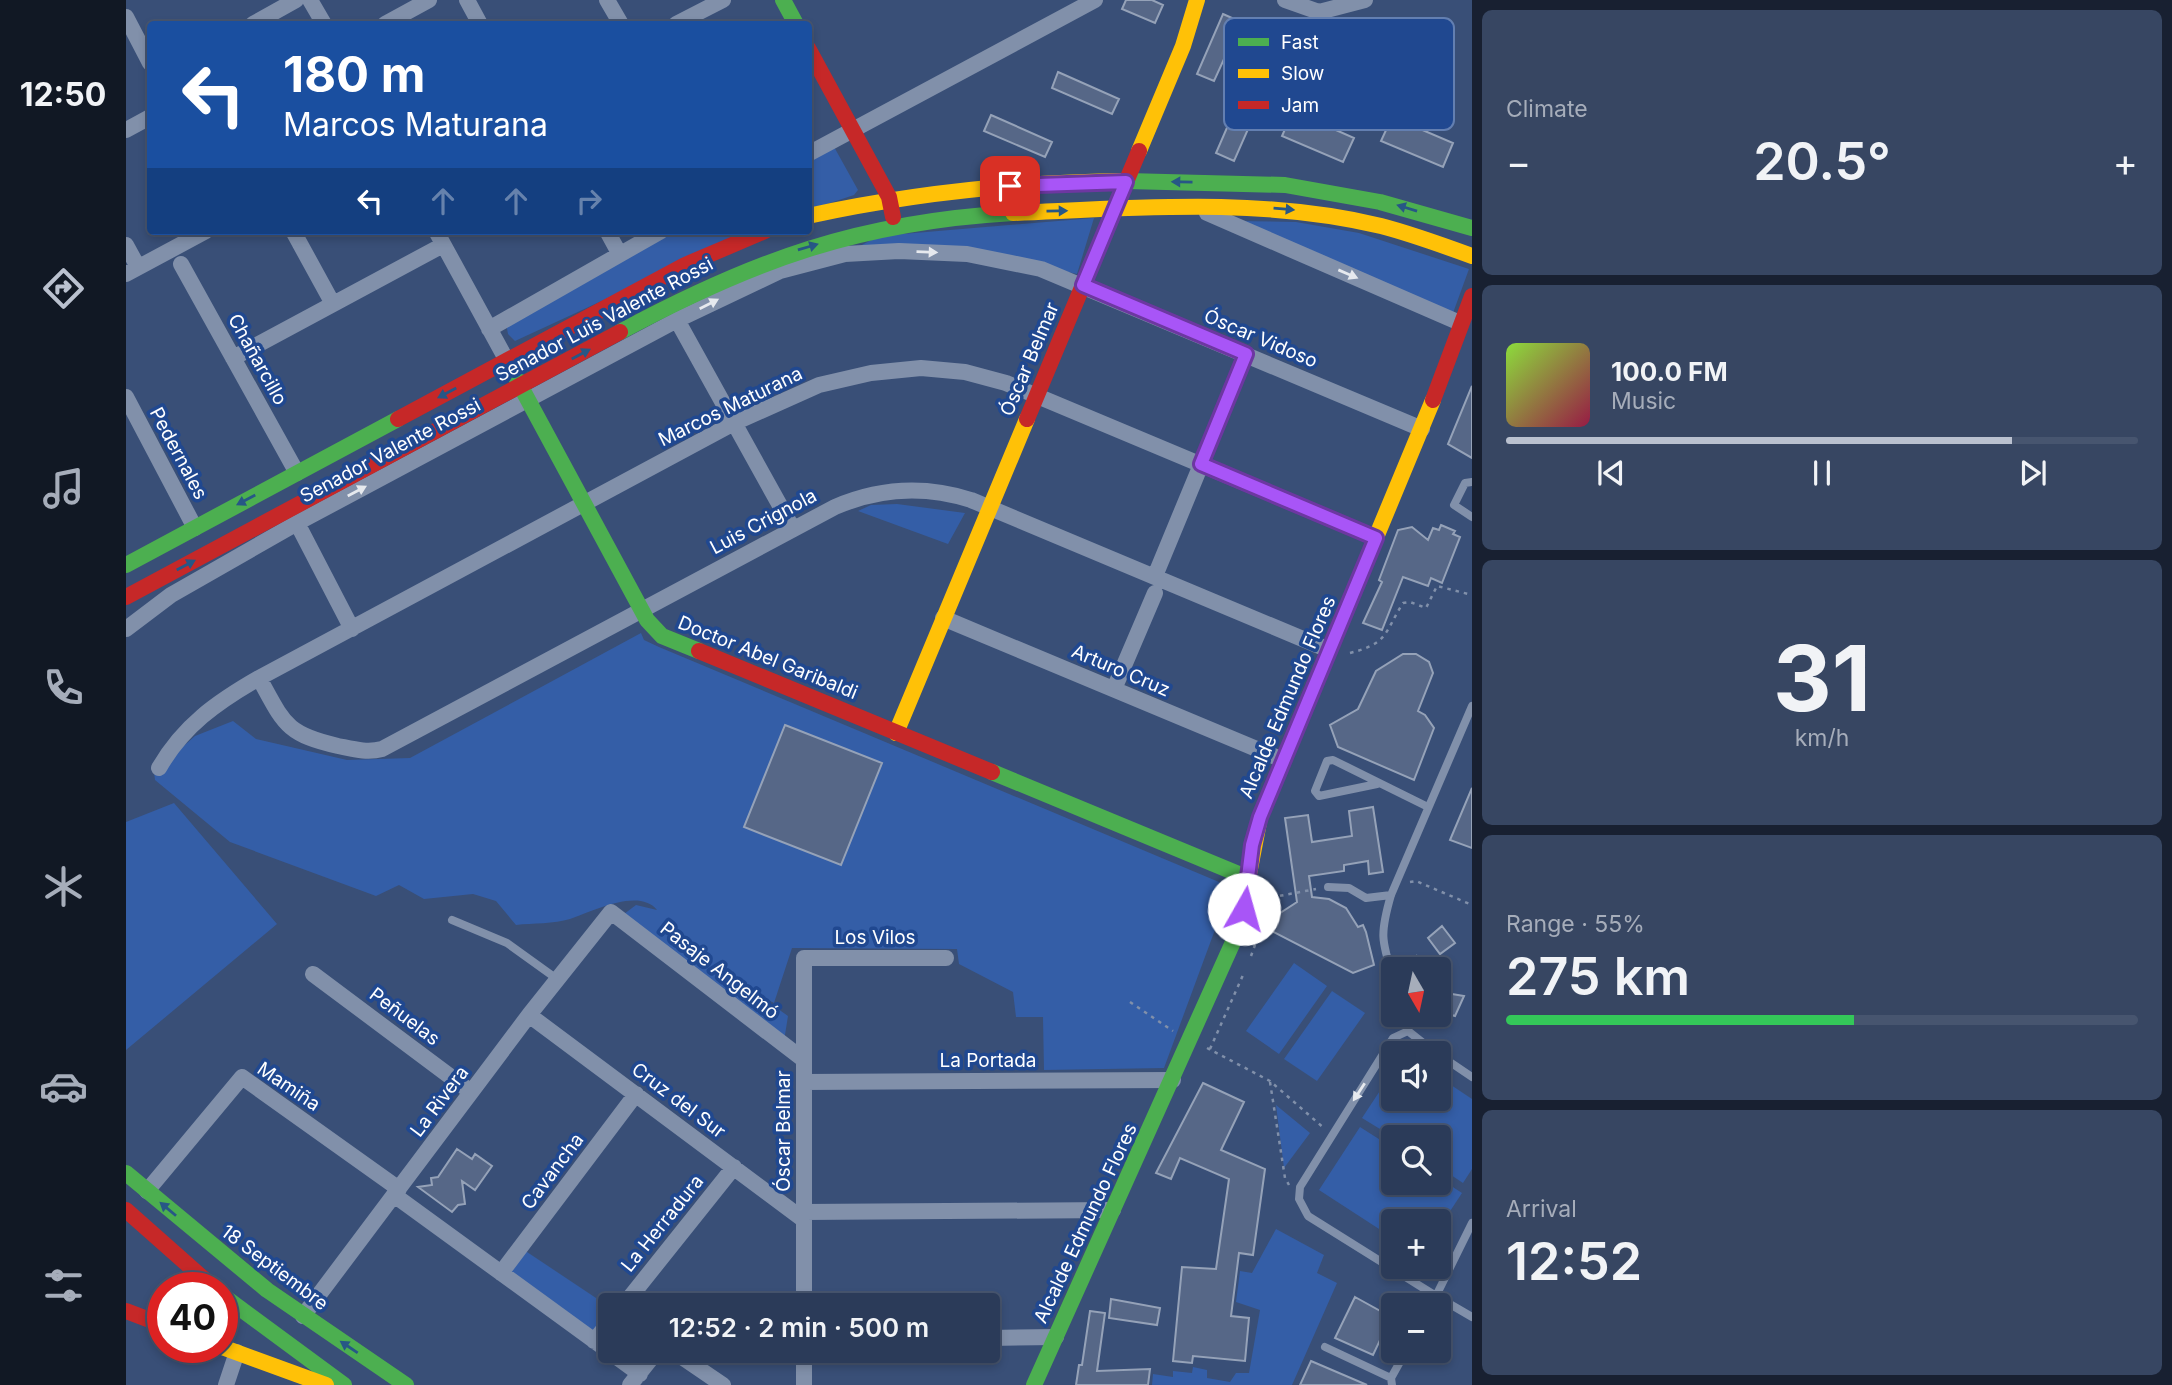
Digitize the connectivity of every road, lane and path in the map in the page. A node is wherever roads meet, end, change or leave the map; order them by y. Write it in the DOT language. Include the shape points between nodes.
graph roads {
  1 [pos="296,0"];
  2 [pos="310,0"];
  3 [pos="429,0"];
  4 [pos="467,0"];
  5 [pos="607,0"];
  6 [pos="723,0"];
  7 [pos="783,0"];
  8 [pos="1095,0"];
  9 [pos="1196,0"];
  10 [pos="1285,0"];
  11 [pos="1365,0"];
  12 [pos="1063,7"];
  13 [pos="126,17"];
  14 [pos="258,21"];
  15 [pos="322,21"];
  16 [pos="390,21"];
  17 [pos="478,21"];
  18 [pos="619,21"];
  19 [pos="682,21"];
  20 [pos="794,21"];
  21 [pos="812,55"];
  22 [pos="147,57"];
  23 [pos="147,119"];
  24 [pos="126,130"];
  25 [pos="853,130"];
  26 [pos="812,152"];
  27 [pos="1126,182"];
  28 [pos="889,197"];
  29 [pos="1195,208"];
  30 [pos="1114,210"];
  31 [pos="812,215"];
  32 [pos="895,225"];
  33 [pos="1472,228"];
  34 [pos="199,235"];
  35 [pos="295,235"];
  36 [pos="609,235"];
  37 [pos="653,235"];
  38 [pos="756,235"];
  39 [pos="440,238"];
  40 [pos="126,245"];
  41 [pos="619,253"];
  42 [pos="1472,256"];
  43 [pos="181,264"];
  44 [pos="132,271"];
  45 [pos="1083,285"];
  46 [pos="1472,296"];
  47 [pos="333,304"];
  48 [pos="677,320"];
  49 [pos="1460,323"];
  50 [pos="489,329"];
  51 [pos="1246,354"];
  52 [pos="233,358"];
  53 [pos="507,361"];
  54 [pos="524,393"];
  55 [pos="1037,396"];
  56 [pos="126,397"];
  57 [pos="734,423"];
  58 [pos="1422,429"];
  59 [pos="1199,468"];
  60 [pos="297,473"];
  61 [pos="1472,482"];
  62 [pos="585,505"];
  63 [pos="990,507"];
  64 [pos="1472,517"];
  65 [pos="296,523"];
  66 [pos="195,528"];
  67 [pos="793,529"];
  68 [pos="1376,538"];
  69 [pos="126,565"];
  70 [pos="1155,585"];
  71 [pos="1472,595"];
  72 [pos="126,597"];
  73 [pos="641,609"];
  74 [pos="943,618"];
  75 [pos="126,629"];
  76 [pos="352,629"];
  77 [pos="1329,650"];
  78 [pos="259,678"];
  79 [pos="1114,689"];
  80 [pos="1472,706"];
  81 [pos="896,733"];
  82 [pos="1283,760"];
  83 [pos="159,768"];
  84 [pos="1377,784"];
  85 [pos="1429,807"];
  86 [pos="1248,878"];
  87 [pos="1396,883"];
  88 [pos="1328,887"];
  89 [pos="1391,895"];
  90 [pos="1472,905"];
  91 [pos="611,912"];
  92 [pos="452,920"];
  93 [pos="1387,957"];
  94 [pos="804,958"];
  95 [pos="946,958"];
  96 [pos="1249,961"];
  97 [pos="313,974"];
  98 [pos="1243,974"];
  99 [pos="558,979"];
  100 [pos="1130,1002"];
  101 [pos="529,1015"];
  102 [pos="1407,1027"];
  103 [pos="1408,1031"];
  104 [pos="1421,1041"];
  105 [pos="1191,1043"];
  106 [pos="1210,1049"];
  107 [pos="804,1060"];
  108 [pos="1451,1063"];
  109 [pos="1472,1077"];
  110 [pos="1173,1080"];
  111 [pos="1270,1081"];
  112 [pos="804,1082"];
  113 [pos="471,1092"];
  114 [pos="636,1094"];
  115 [pos="1331,1135"];
  116 [pos="734,1167"];
  117 [pos="126,1173"];
  118 [pos="147,1191"];
  119 [pos="397,1192"];
  120 [pos="1300,1199"];
  121 [pos="126,1210"];
  122 [pos="1114,1210"];
  123 [pos="804,1216"];
  124 [pos="1472,1223"];
  125 [pos="196,1272"];
  126 [pos="501,1273"];
  127 [pos="633,1293"];
  128 [pos="804,1293"];
  129 [pos="1431,1293"];
  130 [pos="1437,1293"];
  131 [pos="1451,1305"];
  132 [pos="238,1307"];
  133 [pos="126,1311"];
  134 [pos="303,1316"];
  135 [pos="1472,1317"];
  136 [pos="147,1319"];
  137 [pos="598,1336"];
  138 [pos="1056,1337"];
  139 [pos="1000,1338"];
  140 [pos="594,1341"];
  141 [pos="1325,1347"];
  142 [pos="238,1353"];
  143 [pos="229,1363"];
  144 [pos="648,1363"];
  145 [pos="691,1363"];
  146 [pos="803,1363"];
  147 [pos="1400,1363"];
  148 [pos="635,1379"];
  149 [pos="1392,1381"];
  150 [pos="226,1385"];
  151 [pos="326,1385"];
  152 [pos="344,1385"];
  153 [pos="406,1385"];
  154 [pos="723,1385"];
  155 [pos="803,1385"];
  156 [pos="1034,1385"];
  1 -- 14 [label="street"];
  2 -- 15 [label="street"];
  3 -- 16 [label="street"];
  4 -- 17 [label="street"];
  5 -- 18 [label="street"];
  6 -- 19 [label="street"];
  7 -- 20 [label="main road"];
  8 -- 12 [label="street"];
  9 -- 27 [label="main road, Óscar Belmar" via="1189,30"];
  10 -- 11 [label="street" via="1319,12"];
  12 -- 25 [label="street"];
  13 -- 22 [label="street"];
  21 -- 25 [label="main road"];
  23 -- 24 [label="street"];
  25 -- 26 [label="street"];
  25 -- 28 [label="main road"];
  27 -- 28 [label="main road" via="971,188"];
  27 -- 30 [label="main road, Óscar Belmar"];
  33 -- 27 [label="main road, one-way" via="1385,202 1283,184"];
  28 -- 31 [label="main road"];
  28 -- 32 [label="main road"];
  29 -- 30 [label="main road, Senador Luis Valente Rossi"];
  29 -- 42 [label="main road, Senador Luis Valente Rossi, one-way" via="1278,209 1333,216 1396,228"];
  29 -- 49 [label="street, one-way"];
  32 -- 30 [label="main road, Senador Luis Valente Rossi, one-way" via="983,214"];
  30 -- 45 [label="main road, Óscar Belmar"];
  54 -- 32 [label="main road, Senador Luis Valente Rossi, one-way" via="696,292 793,252"];
  34 -- 44 [label="street"];
  35 -- 47 [label="street"];
  36 -- 41 [label="street"];
  37 -- 41 [label="street"];
  38 -- 53 [label="main road, Senador Luis Valente Rossi" via="685,265"];
  39 -- 47 [label="street"];
  39 -- 50 [label="street, Doctor Abel Garibaldi"];
  40 -- 44 [label="street"];
  41 -- 50 [label="street"];
  43 -- 52 [label="street, Chañarcillo"];
  48 -- 45 [label="street, Senador Valente Rossi, one-way" via="780,271 822,258 869,252 967,254 1041,270"];
  45 -- 51 [label="street, Óscar Vidoso"];
  45 -- 55 [label="main road, Óscar Belmar"];
  46 -- 49 [label="main road, Alcalde Edmundo Flores"];
  47 -- 52 [label="street"];
  48 -- 54 [label="street, Senador Valente Rossi"];
  48 -- 57 [label="street"];
  49 -- 58 [label="main road, Alcalde Edmundo Flores"];
  50 -- 53 [label="street, Doctor Abel Garibaldi"];
  51 -- 58 [label="street, Óscar Vidoso"];
  51 -- 59 [label="street"];
  52 -- 60 [label="street, Chañarcillo"];
  53 -- 54 [label="main road, Doctor Abel Garibaldi"];
  53 -- 60 [label="main road, Senador Luis Valente Rossi, one-way"];
  54 -- 62 [label="main road, Doctor Abel Garibaldi"];
  65 -- 54 [label="street, Senador Valente Rossi, one-way"];
  72 -- 54 [label="main road, Senador Luis Valente Rossi, one-way"];
  55 -- 57 [label="street, Marcos Maturana" via="965,372 898,370 819,385"];
  55 -- 59 [label="street, Marcos Maturana"];
  55 -- 63 [label="main road, Óscar Belmar"];
  56 -- 66 [label="street, Pedernales"];
  57 -- 62 [label="street, Marcos Maturana"];
  57 -- 67 [label="street"];
  58 -- 68 [label="main road, Alcalde Edmundo Flores"];
  59 -- 68 [label="street, Marcos Maturana"];
  59 -- 70 [label="street"];
  60 -- 66 [label="main road, Senador Luis Valente Rossi, one-way"];
  61 -- 64 [label="lane" via="1465,483 1454,505"];
  62 -- 73 [label="main road, Doctor Abel Garibaldi"];
  62 -- 76 [label="street, Marcos Maturana"];
  63 -- 67 [label="street, Luis Crignola" via="941,492 896,490 847,502"];
  63 -- 70 [label="street, Luis Crignola"];
  63 -- 74 [label="main road, Óscar Belmar"];
  65 -- 75 [label="street, Senador Valente Rossi" via="171,595"];
  65 -- 76 [label="street"];
  66 -- 69 [label="main road, Senador Luis Valente Rossi"];
  67 -- 73 [label="street, Luis Crignola"];
  68 -- 77 [label="main road, Alcalde Edmundo Flores"];
  70 -- 77 [label="street, Luis Crignola"];
  70 -- 79 [label="street"];
  71 -- 77 [label="path" via="1437,586 1426,608 1403,603 1387,636 1377,645 1347,653"];
  73 -- 78 [label="street, Luis Crignola" via="375,751 312,740 295,732 282,720"];
  73 -- 81 [label="main road, Doctor Abel Garibaldi" via="662,636"];
  74 -- 79 [label="street, Arturo Cruz"];
  74 -- 81 [label="main road, Óscar Belmar"];
  76 -- 78 [label="street, Marcos Maturana"];
  77 -- 82 [label="main road, Alcalde Edmundo Flores"];
  78 -- 83 [label="street, Marcos Maturana" via="198,717"];
  79 -- 82 [label="street, Arturo Cruz"];
  80 -- 85 [label="lane"];
  81 -- 86 [label="main road, Doctor Abel Garibaldi"];
  82 -- 86 [label="main road, Alcalde Edmundo Flores" via="1256,831"];
  84 -- 84 [label="lane" via="1329,760 1315,791 1319,796"];
  84 -- 85 [label="lane"];
  85 -- 87 [label="lane"];
  86 -- 105 [label="main road, Alcalde Edmundo Flores" via="1238,936"];
  87 -- 89 [label="lane"];
  87 -- 90 [label="path" via="1416,881"];
  88 -- 89 [label="lane" via="1349,888 1366,898"];
  88 -- 96 [label="path" via="1279,896 1268,909"];
  89 -- 93 [label="lane" via="1381,935"];
  91 -- 99 [label="street, La Rivera"];
  91 -- 107 [label="street, Pasaje Angelmó"];
  92 -- 99 [label="lane" via="508,943"];
  94 -- 95 [label="street, Los Vilos"];
  94 -- 107 [label="street, Óscar Belmar"];
  97 -- 113 [label="street, Peñuelas"];
  98 -- 106 [label="path"];
  99 -- 101 [label="street, La Rivera"];
  100 -- 105 [label="path"];
  101 -- 113 [label="street, La Rivera"];
  101 -- 114 [label="street, Cruz del Sur"];
  102 -- 103 [label="lane"];
  103 -- 104 [label="lane"];
  103 -- 115 [label="lane, one-way" via="1393,1038"];
  105 -- 106 [label="path"];
  105 -- 110 [label="main road, Alcalde Edmundo Flores"];
  106 -- 111 [label="path"];
  107 -- 112 [label="street, Óscar Belmar"];
  108 -- 109 [label="lane"];
  110 -- 112 [label="street, La Portada"];
  110 -- 122 [label="main road, Alcalde Edmundo Flores"];
  111 -- 115 [label="path"];
  111 -- 120 [label="path" via="1285,1178"];
  112 -- 123 [label="street, Óscar Belmar"];
  113 -- 119 [label="street, La Rivera"];
  114 -- 116 [label="street, Cruz del Sur"];
  114 -- 126 [label="street, Cavancha"];
  115 -- 120 [label="lane" via="1300,1188"];
  116 -- 123 [label="street, Cruz del Sur"];
  116 -- 127 [label="street, La Herradura"];
  117 -- 118 [label="main road, 18 Septiembre"];
  118 -- 119 [label="street, Mamiña" via="242,1077"];
  134 -- 118 [label="main road, 18 Septiembre, one-way"];
  119 -- 126 [label="street, Mamiña"];
  119 -- 134 [label="street, La Rivera"];
  120 -- 129 [label="lane" via="1308,1216"];
  121 -- 125 [label="main road"];
  122 -- 123 [label="street"];
  122 -- 138 [label="main road, Alcalde Edmundo Flores"];
  123 -- 128 [label="street, Óscar Belmar"];
  124 -- 130 [label="lane"];
  126 -- 140 [label="street, Mamiña"];
  131 -- 135 [label="lane"];
  132 -- 152 [label="main road"];
  133 -- 136 [label="main road"];
  153 -- 134 [label="main road, 18 Septiembre, one-way"];
  137 -- 140 [label="street"];
  138 -- 139 [label="street"];
  138 -- 156 [label="main road, Alcalde Edmundo Flores"];
  140 -- 148 [label="street, Mamiña"];
  141 -- 149 [label="lane"];
  142 -- 151 [label="main road"];
  143 -- 150 [label="street"];
  144 -- 148 [label="street"];
  145 -- 154 [label="street"];
  146 -- 155 [label="street"];
  147 -- 149 [label="lane"];
}
